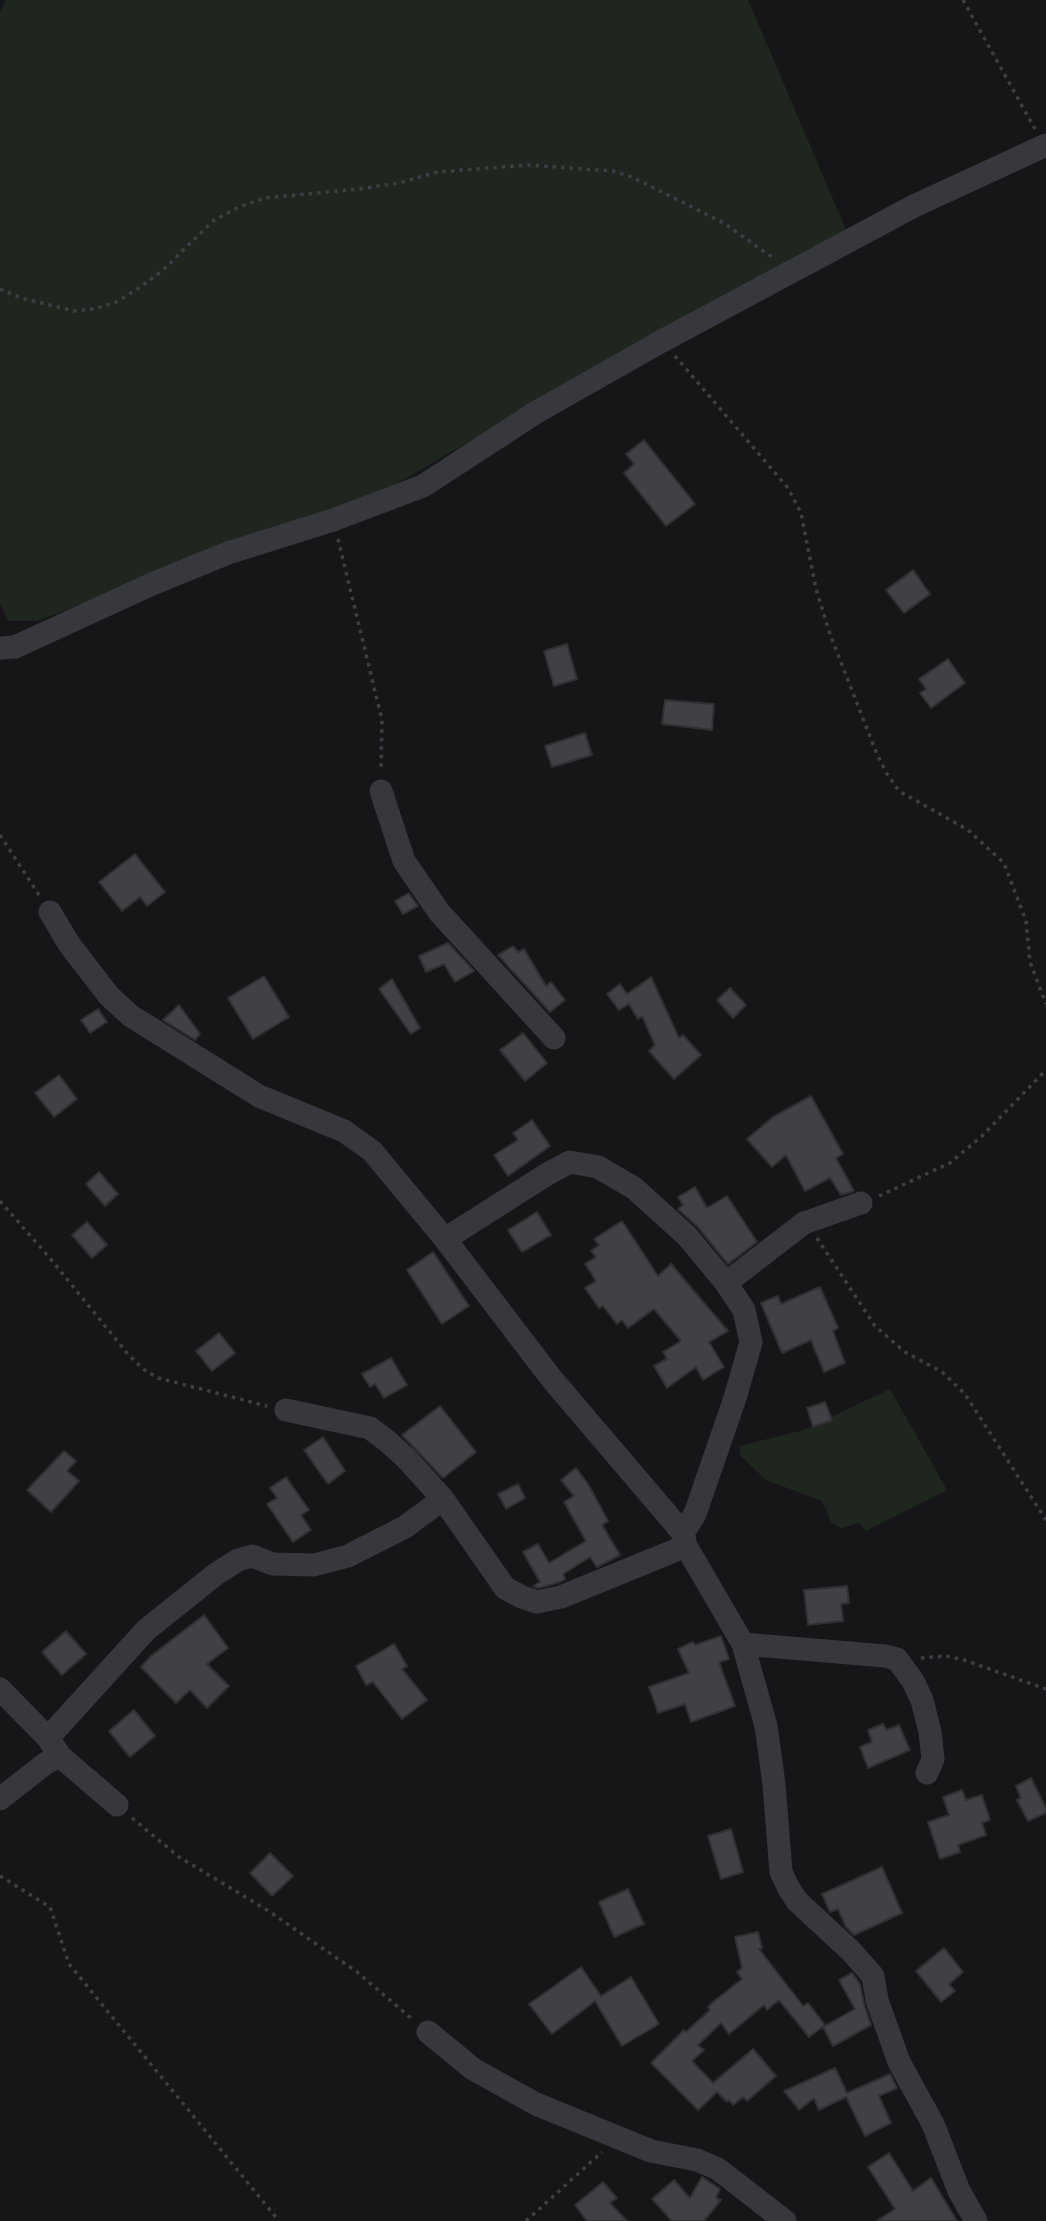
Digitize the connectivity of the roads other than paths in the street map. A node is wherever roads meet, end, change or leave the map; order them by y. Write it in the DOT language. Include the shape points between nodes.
graph roads {
  1 [pos="1045,145"];
  2 [pos="0,648"];
  3 [pos="381,791"];
  4 [pos="50,912"];
  5 [pos="554,1038"];
  6 [pos="861,1203"];
  7 [pos="445,1239"];
  8 [pos="726,1283"];
  9 [pos="286,1410"];
  10 [pos="443,1499"];
  11 [pos="684,1539"];
  12 [pos="743,1644"];
  13 [pos="0,1689"];
  14 [pos="54,1747"];
  15 [pos="927,1773"];
  16 [pos="0,1799"];
  17 [pos="117,1805"];
  18 [pos="428,2032"];
  19 [pos="785,2221"];
  20 [pos="976,2221"];
  1 -- 2 [label="street" via="914,206 662,341 423,486 228,553 15,647"];
  3 -- 5 [label="street" via="404,861 439,912"];
  4 -- 7 [label="street" via="109,996 131,1016 259,1096 344,1131 372,1151"];
  6 -- 8 [label="street" via="804,1223"];
  7 -- 8 [label="street" via="570,1162 598,1167 634,1188 687,1236"];
  7 -- 11 [label="street" via="551,1378"];
  8 -- 11 [label="street" via="744,1310 751,1342 736,1398"];
  9 -- 10 [label="street" via="370,1428 406,1458"];
  10 -- 11 [label="street" via="505,1588 537,1602 561,1597"];
  10 -- 14 [label="street" via="405,1527 348,1556 314,1565 273,1564 252,1556 216,1574 146,1630"];
  11 -- 12 [label="street"];
  12 -- 15 [label="street" via="897,1660 922,1700 933,1759"];
  12 -- 20 [label="street" via="766,1726 781,1872 797,1901 873,1976 900,2062"];
  13 -- 14 [label="street"];
  14 -- 16 [label="street" via="46,1763"];
  14 -- 17 [label="street"];
  18 -- 19 [label="street" via="473,2069 536,2104 651,2151 718,2169"];
}
